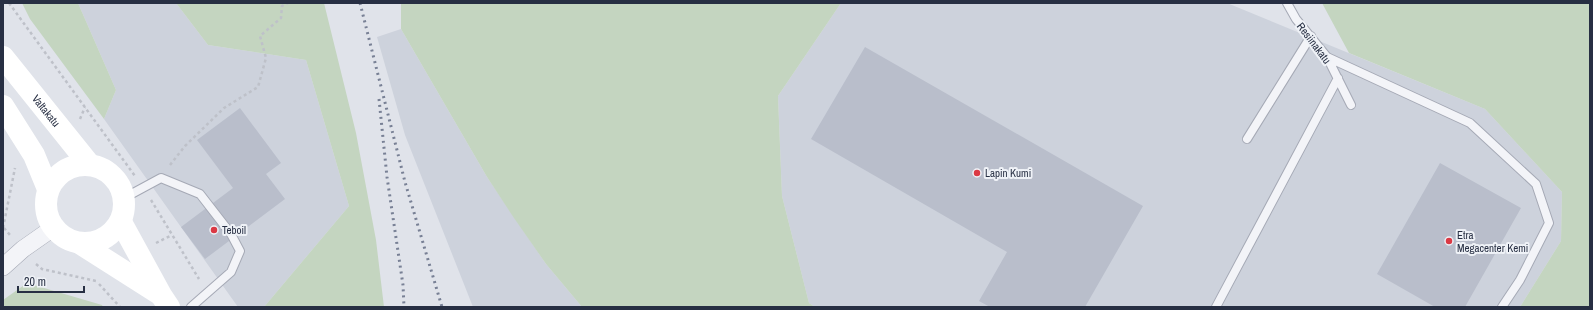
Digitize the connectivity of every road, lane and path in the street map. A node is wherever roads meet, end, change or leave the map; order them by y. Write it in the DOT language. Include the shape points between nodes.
graph roads {
  1 [pos="9,3"];
  2 [pos="288,3"];
  3 [pos="1287,3"];
  4 [pos="1311,36"];
  5 [pos="3,57"];
  6 [pos="1328,57"];
  7 [pos="1338,78"];
  8 [pos="1350,104"];
  9 [pos="3,106"];
  10 [pos="1246,139"];
  11 [pos="89,164"];
  12 [pos="16,166"];
  13 [pos="161,178"];
  14 [pos="143,188"];
  15 [pos="48,189"];
  16 [pos="124,198"];
  17 [pos="120,222"];
  18 [pos="53,228"];
  19 [pos="3,229"];
  20 [pos="81,244"];
  21 [pos="3,267"];
  22 [pos="42,269"];
  23 [pos="207,292"];
  24 [pos="165,301"];
  25 [pos="120,307"];
  26 [pos="191,307"];
  27 [pos="1216,307"];
  28 [pos="1502,307"];
  1 -- 14 [label="path"];
  2 -- 13 [label="path" via="282,6 280,18 260,36 266,58 258,87 224,108 184,146"];
  3 -- 4 [label="lane, Resiinakatu" via="1296,19"];
  4 -- 6 [label="lane, Resiinakatu"];
  4 -- 10 [label="lane"];
  5 -- 11 [label="main road, Valtakatu"];
  6 -- 7 [label="lane, Resiinakatu"];
  6 -- 28 [label="lane" via="1470,123 1536,184 1549,223 1520,280"];
  7 -- 8 [label="lane, Resiinakatu"];
  7 -- 27 [label="lane"];
  9 -- 15 [label="main road" via="34,155"];
  11 -- 15 [label="main road" via="72,166 58,175"];
  11 -- 16 [label="main road" via="113,175"];
  12 -- 19 [label="path"];
  13 -- 14 [label="lane"];
  13 -- 23 [label="lane" via="200,194 231,234 240,251 231,272"];
  14 -- 16 [label="lane"];
  14 -- 23 [label="path"];
  15 -- 18 [label="main road" via="45,208"];
  16 -- 17 [label="main road"];
  17 -- 20 [label="main road" via="104,239"];
  17 -- 24 [label="main road"];
  18 -- 20 [label="main road" via="65,238"];
  18 -- 21 [label="street"];
  20 -- 24 [label="main road"];
  22 -- 25 [label="path" via="97,281"];
  23 -- 26 [label="lane"];
}
